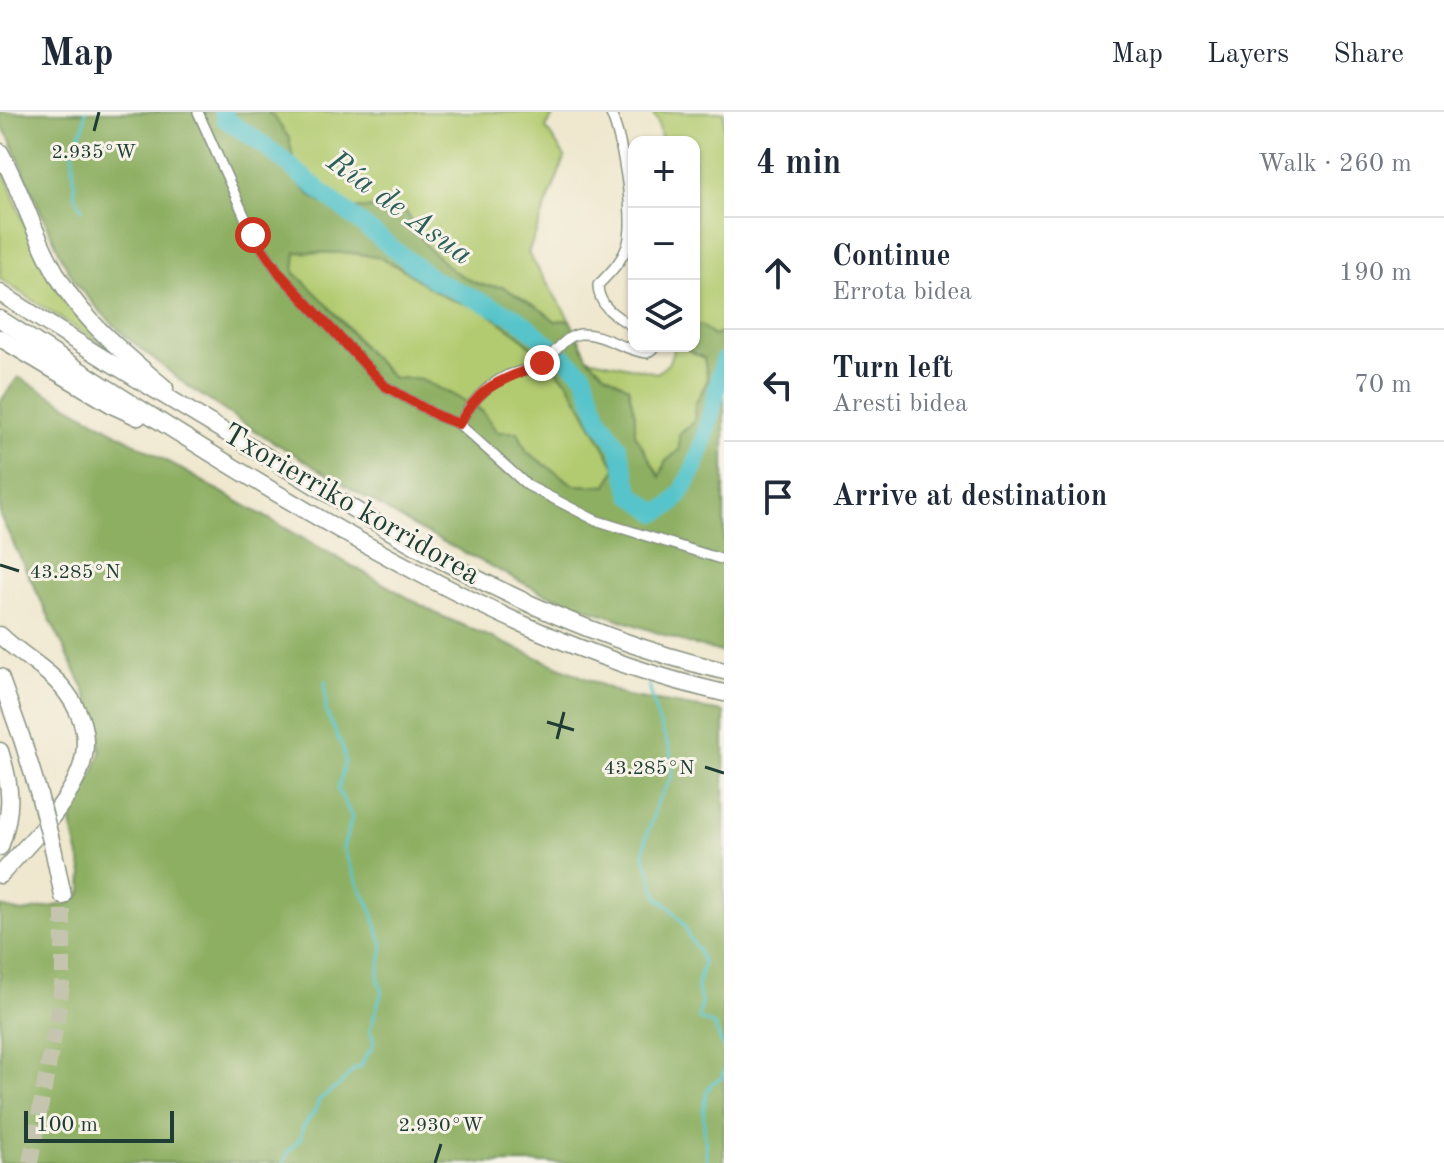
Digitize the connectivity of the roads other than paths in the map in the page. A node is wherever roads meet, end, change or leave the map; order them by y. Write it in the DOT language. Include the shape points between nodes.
graph roads {
  1 [pos="198,112"];
  2 [pos="610,112"];
  3 [pos="0,152"];
  4 [pos="0,293"];
  5 [pos="0,319"];
  6 [pos="628,324"];
  7 [pos="0,338"];
  8 [pos="628,349"];
  9 [pos="182,407"];
  10 [pos="459,424"];
  11 [pos="190,441"];
  12 [pos="724,560"];
  13 [pos="0,635"];
  14 [pos="724,671"];
  15 [pos="0,677"];
  16 [pos="724,693"];
  17 [pos="0,751"];
  18 [pos="0,847"];
  19 [pos="0,875"];
  20 [pos="63,896"];
  1 -- 10 [label="street" via="253,235 280,274 385,386"];
  2 -- 6 [label="street" via="630,226 628,245 598,285 598,295 613,315"];
  3 -- 9 [label="highway" via="50,263 75,303"];
  4 -- 9 [label="highway, Txorierriko korridorea"];
  5 -- 11 [label="highway, Txorierriko korridorea"];
  7 -- 11 [label="highway" via="114,406"];
  8 -- 10 [label="street" via="578,334 542,363 486,389"];
  9 -- 14 [label="highway, Txorierriko korridorea" via="445,562 529,604 636,646"];
  10 -- 12 [label="street" via="527,485 595,520"];
  11 -- 16 [label="highway, Txorierriko korridorea" via="413,571 520,624 629,667"];
  13 -- 19 [label="highway" via="65,690 84,731 84,756 77,782 60,808"];
  15 -- 20 [label="highway, bridge" via="38,791"];
  17 -- 18 [label="highway" via="11,805"];
}
